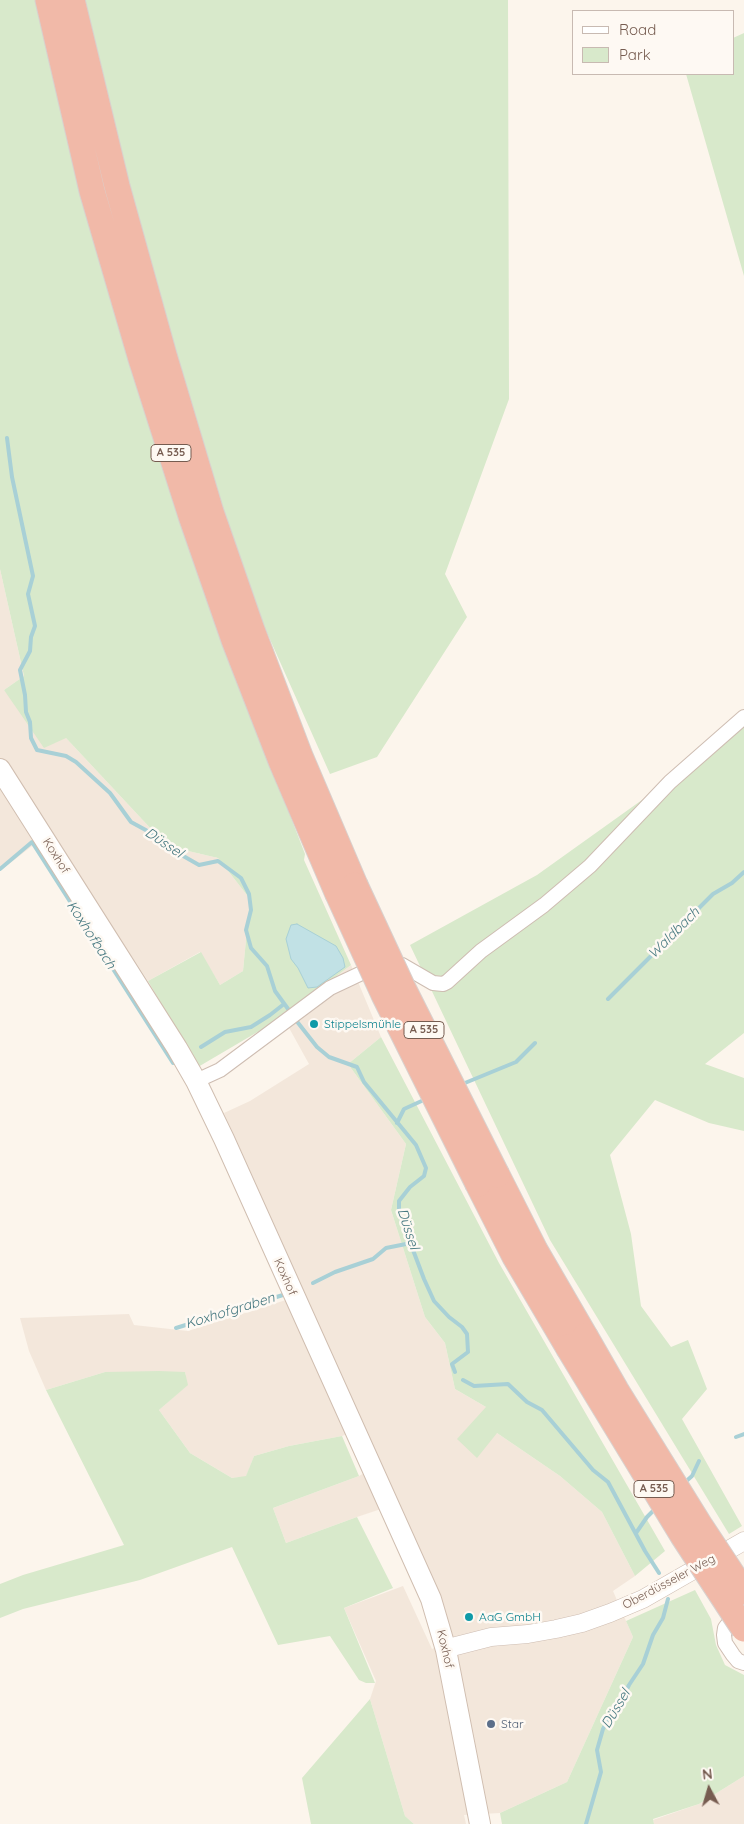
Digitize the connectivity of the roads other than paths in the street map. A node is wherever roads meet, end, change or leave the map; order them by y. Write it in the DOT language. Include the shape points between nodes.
graph roads {
  1 [pos="48,0"];
  2 [pos="72,0"];
  3 [pos="744,717"];
  4 [pos="0,769"];
  5 [pos="346,888"];
  6 [pos="196,1081"];
  7 [pos="576,1341"];
  8 [pos="744,1541"];
  9 [pos="744,1592"];
  10 [pos="744,1604"];
  11 [pos="744,1629"];
  12 [pos="446,1650"];
  13 [pos="744,1663"];
  14 [pos="480,1824"];
  1 -- 5 [label="highway, A 535" via="92,191 182,488 280,761"];
  2 -- 5 [label="highway, A 535" via="117,186 211,512"];
  3 -- 6 [label="street" via="670,782 590,866 481,951 447,982 433,983 402,966 383,964 330,988 220,1070"];
  4 -- 6 [label="main road, Koxhof"];
  5 -- 7 [label="highway, A 535, bridge" via="384,995 488,1180 535,1250"];
  6 -- 12 [label="main road, Koxhof" via="431,1599"];
  7 -- 9 [label="highway, A 535, bridge"];
  7 -- 11 [label="highway, A 535, bridge" via="598,1399"];
  8 -- 12 [label="street, Oberdüsseler Weg" via="642,1599 610,1613 556,1629 491,1637"];
  10 -- 13 [label="street" via="725,1628 724,1635 733,1655"];
  12 -- 14 [label="main road, Koxhof"];
}
